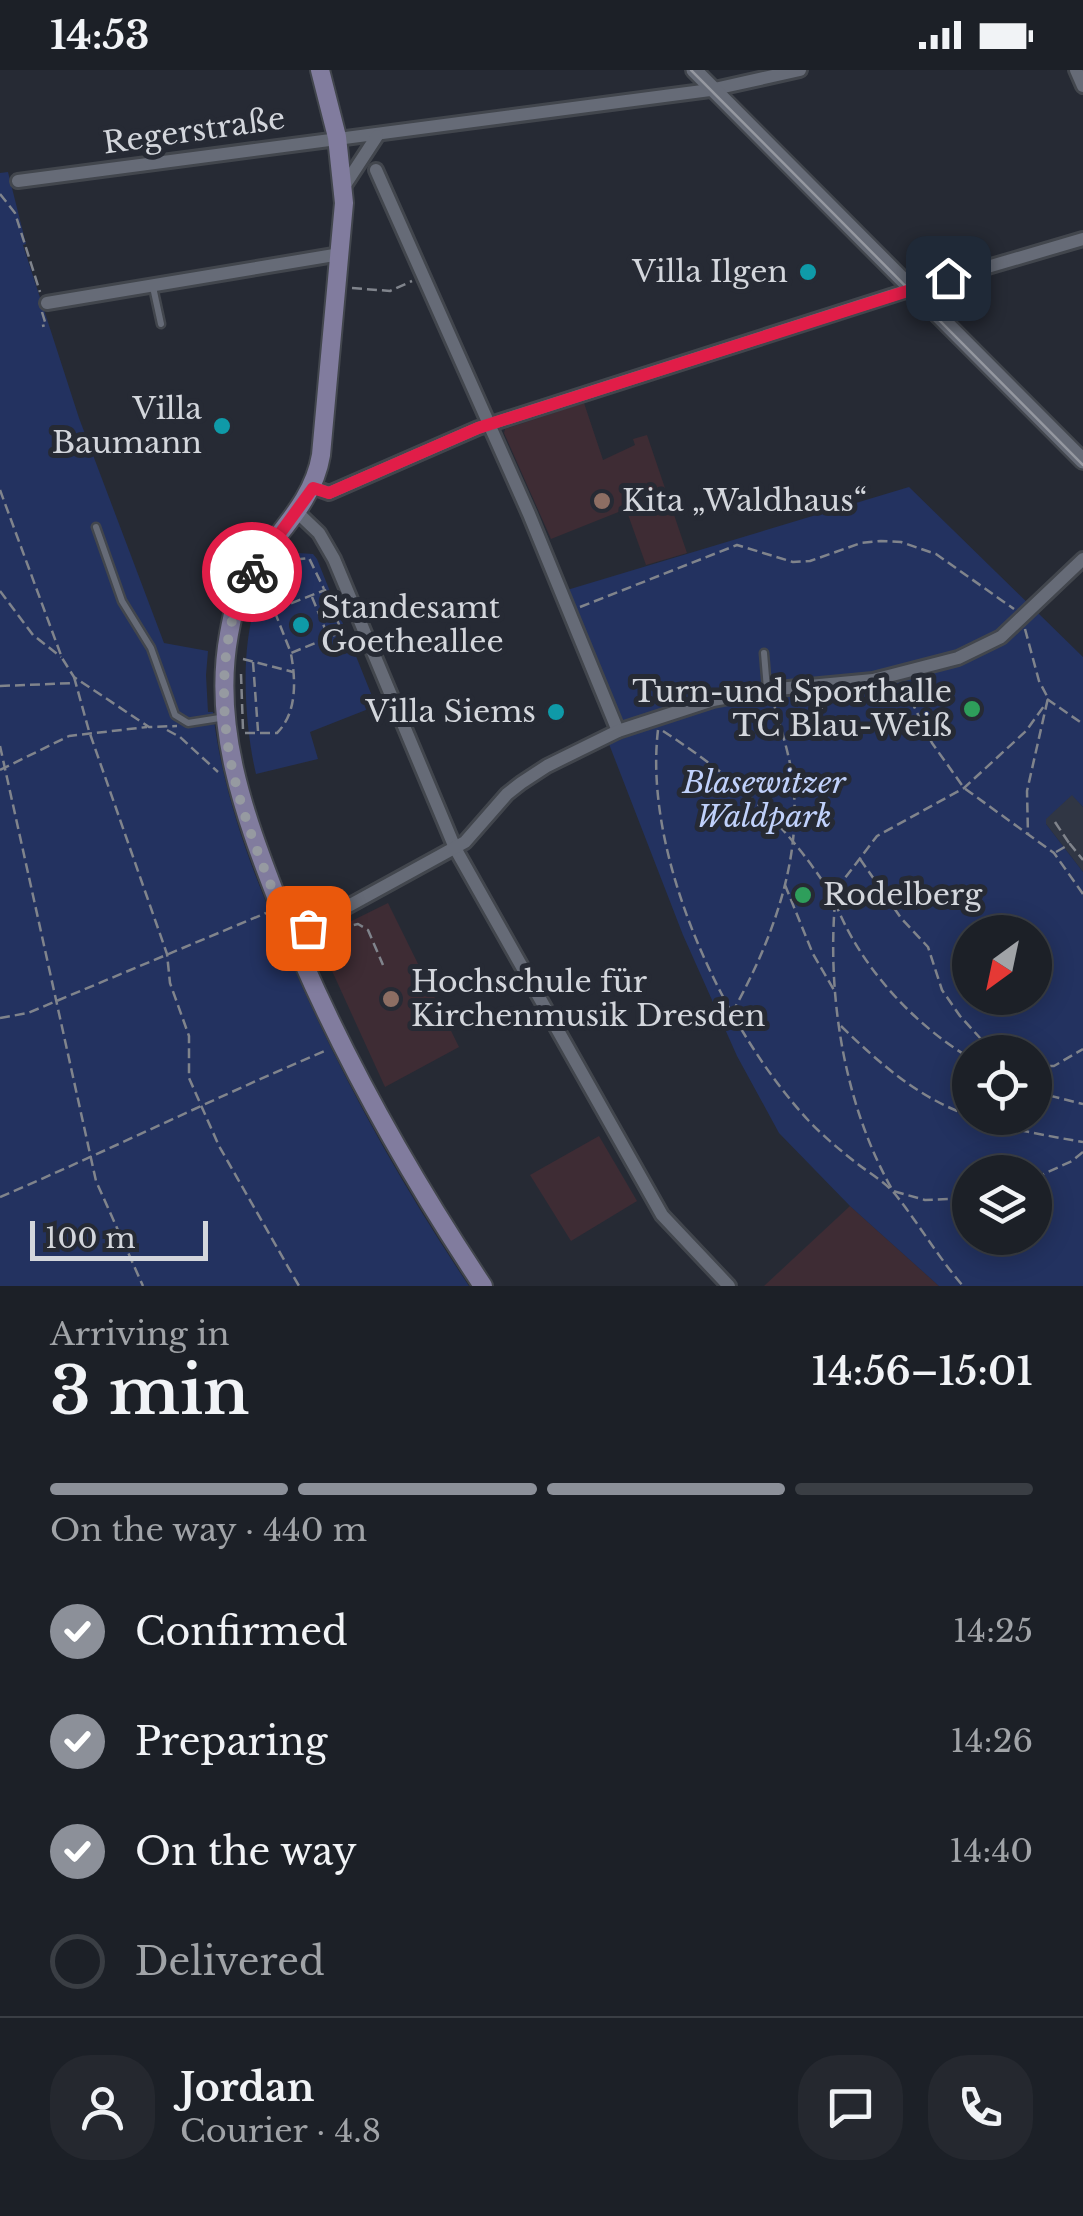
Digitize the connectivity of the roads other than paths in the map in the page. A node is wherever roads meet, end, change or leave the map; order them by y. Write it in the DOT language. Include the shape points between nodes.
graph roads {
  1 [pos="320,70"];
  2 [pos="694,70"];
  3 [pos="800,70"];
  4 [pos="1076,70"];
  5 [pos="1083,86"];
  6 [pos="713,89"];
  7 [pos="377,136"];
  8 [pos="337,137"];
  9 [pos="376,170"];
  10 [pos="18,181"];
  11 [pos="343,188"];
  12 [pos="1083,239"];
  13 [pos="340,254"];
  14 [pos="152,285"];
  15 [pos="912,289"];
  16 [pos="44,304"];
  17 [pos="162,324"];
  18 [pos="489,425"];
  19 [pos="1083,462"];
  20 [pos="312,494"];
  21 [pos="96,528"];
  22 [pos="1083,559"];
  23 [pos="764,653"];
  24 [pos="768,690"];
  25 [pos="235,722"];
  26 [pos="618,731"];
  27 [pos="454,848"];
  28 [pos="292,937"];
  29 [pos="483,1286"];
  30 [pos="729,1286"];
  1 -- 8 [label="main road"];
  2 -- 6 [label="street"];
  3 -- 6 [label="street, Regerstraße"];
  4 -- 5 [label="street"];
  6 -- 7 [label="street, Regerstraße"];
  6 -- 15 [label="street"];
  7 -- 8 [label="street, Regerstraße"];
  7 -- 11 [label="street"];
  8 -- 10 [label="street, Regerstraße"];
  8 -- 11 [label="main road"];
  9 -- 18 [label="street"];
  11 -- 13 [label="main road"];
  12 -- 15 [label="street"];
  13 -- 14 [label="street"];
  13 -- 20 [label="main road"];
  14 -- 16 [label="street"];
  14 -- 17 [label="lane"];
  15 -- 18 [label="street"];
  15 -- 19 [label="street"];
  18 -- 20 [label="street"];
  18 -- 26 [label="street"];
  20 -- 25 [label="main road" via="234,609 226,656"];
  20 -- 27 [label="street" via="318,532"];
  21 -- 25 [label="lane" via="175,715 188,723"];
  22 -- 24 [label="street" via="1023,619 978,650 899,676"];
  23 -- 24 [label="lane"];
  24 -- 26 [label="street"];
  25 -- 28 [label="main road" via="230,758 238,794"];
  26 -- 27 [label="street" via="521,783"];
  27 -- 28 [label="street"];
  27 -- 30 [label="street" via="662,1215"];
  28 -- 29 [label="main road" via="394,1144"];
}
